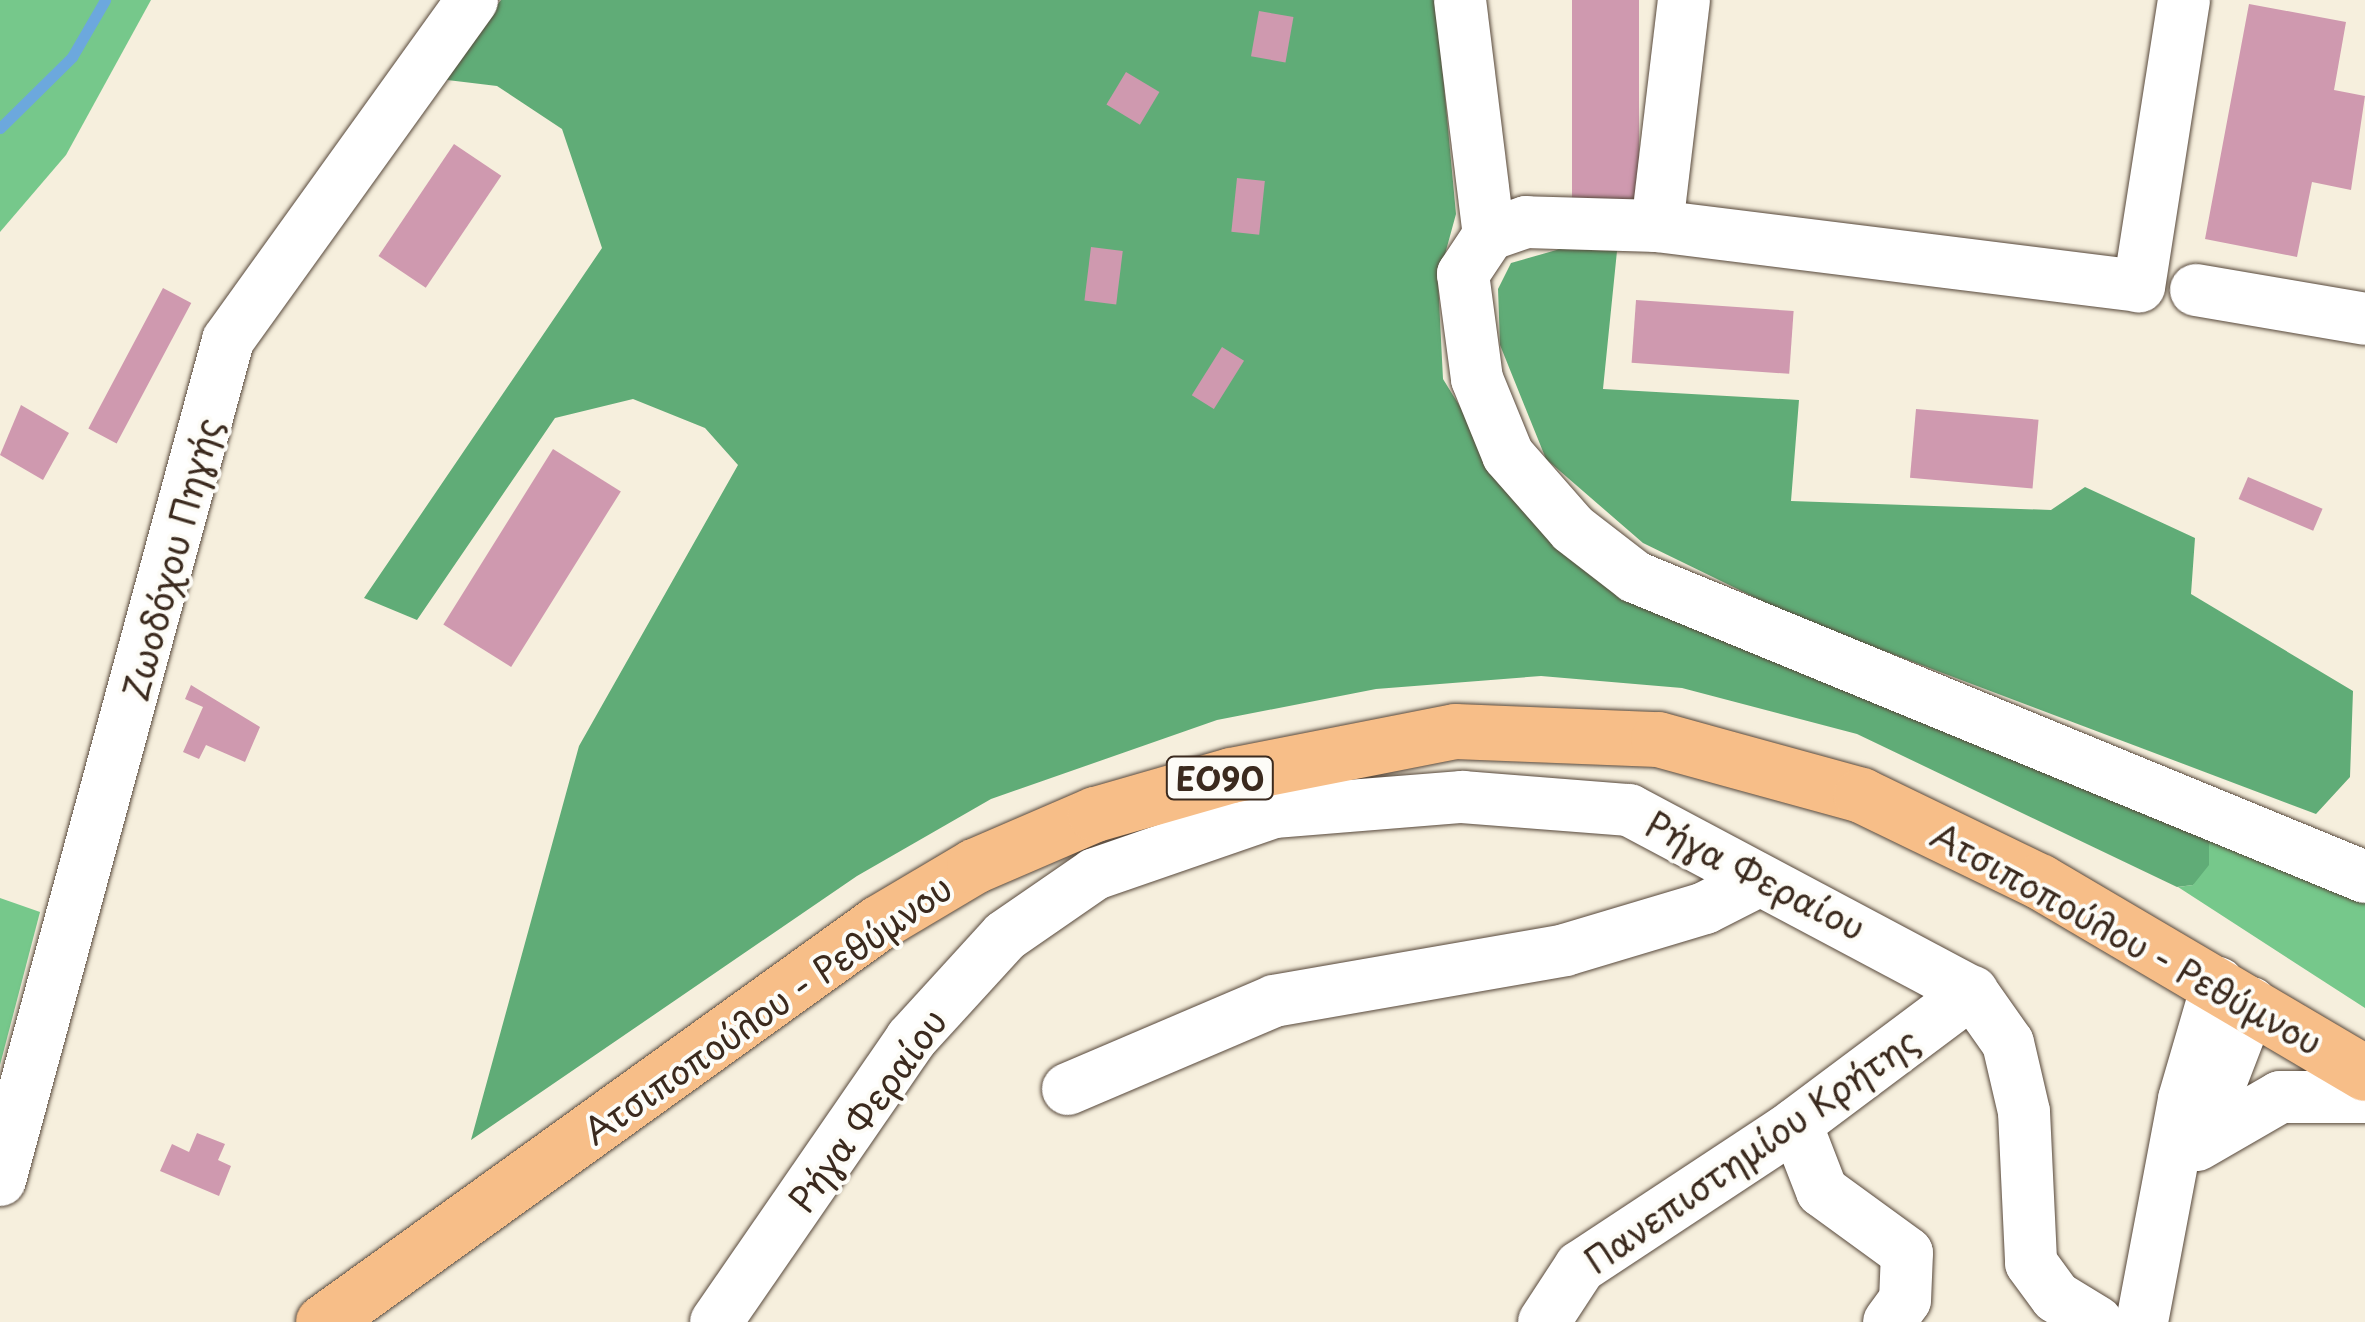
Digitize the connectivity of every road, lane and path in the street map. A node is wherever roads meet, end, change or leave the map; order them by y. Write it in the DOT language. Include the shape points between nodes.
graph roads {
  1 [pos="472,0"];
  2 [pos="1460,0"];
  3 [pos="1684,0"];
  4 [pos="2184,0"];
  5 [pos="1656,226"];
  6 [pos="1489,235"];
  7 [pos="2196,290"];
  8 [pos="2365,319"];
  9 [pos="2365,877"];
  10 [pos="1758,881"];
  11 [pos="1972,992"];
  12 [pos="2235,993"];
  13 [pos="2365,1074"];
  14 [pos="1068,1089"];
  15 [pos="2365,1097"];
  16 [pos="1796,1124"];
  17 [pos="2197,1145"];
  18 [pos="0,1180"];
  19 [pos="2171,1194"];
  20 [pos="323,1322"];
  21 [pos="716,1322"];
  22 [pos="1544,1322"];
  23 [pos="1889,1322"];
  24 [pos="2096,1322"];
  25 [pos="2142,1322"];
  1 -- 18 [label="street, Ζωοδόχου Πηγής" via="228,340"];
  2 -- 6 [label="street"];
  3 -- 5 [label="street"];
  4 -- 5 [label="street" via="2139,286"];
  5 -- 6 [label="street" via="1526,222"];
  6 -- 9 [label="street" via="1463,274 1464,312 1477,379 1508,455 1574,529 1635,577"];
  7 -- 8 [label="street"];
  10 -- 11 [label="street, Ρήγα Φεραίου"];
  10 -- 14 [label="street" via="1705,908 1565,950 1274,1002"];
  10 -- 21 [label="street, Ρήγα Φεραίου" via="1629,810 1462,797 1274,812 1094,874 1004,936 912,1039"];
  11 -- 16 [label="street, Πανεπιστημίου Κρήτης"];
  11 -- 24 [label="street, Ρήγα Φεραίου" via="2008,1043 2024,1112 2031,1263 2056,1297"];
  12 -- 13 [label="main road, Ατσιποπούλου - Ρεθύμνου / ΕΟ90"];
  12 -- 17 [label="street"];
  12 -- 19 [label="street" via="2184,1100"];
  12 -- 20 [label="main road, Ατσιποπούλου - Ρεθύμνου / ΕΟ90" via="1942,831 1764,763 1562,730 1454,730 1354,744 1096,814 974,866 878,923"];
  15 -- 17 [label="street" via="2280,1098"];
  16 -- 22 [label="street, Πανεπιστημίου Κρήτης" via="1580,1267"];
  16 -- 23 [label="street" via="1822,1191 1907,1253 1904,1300"];
  17 -- 19 [label="street"];
  19 -- 25 [label="street"];
}
